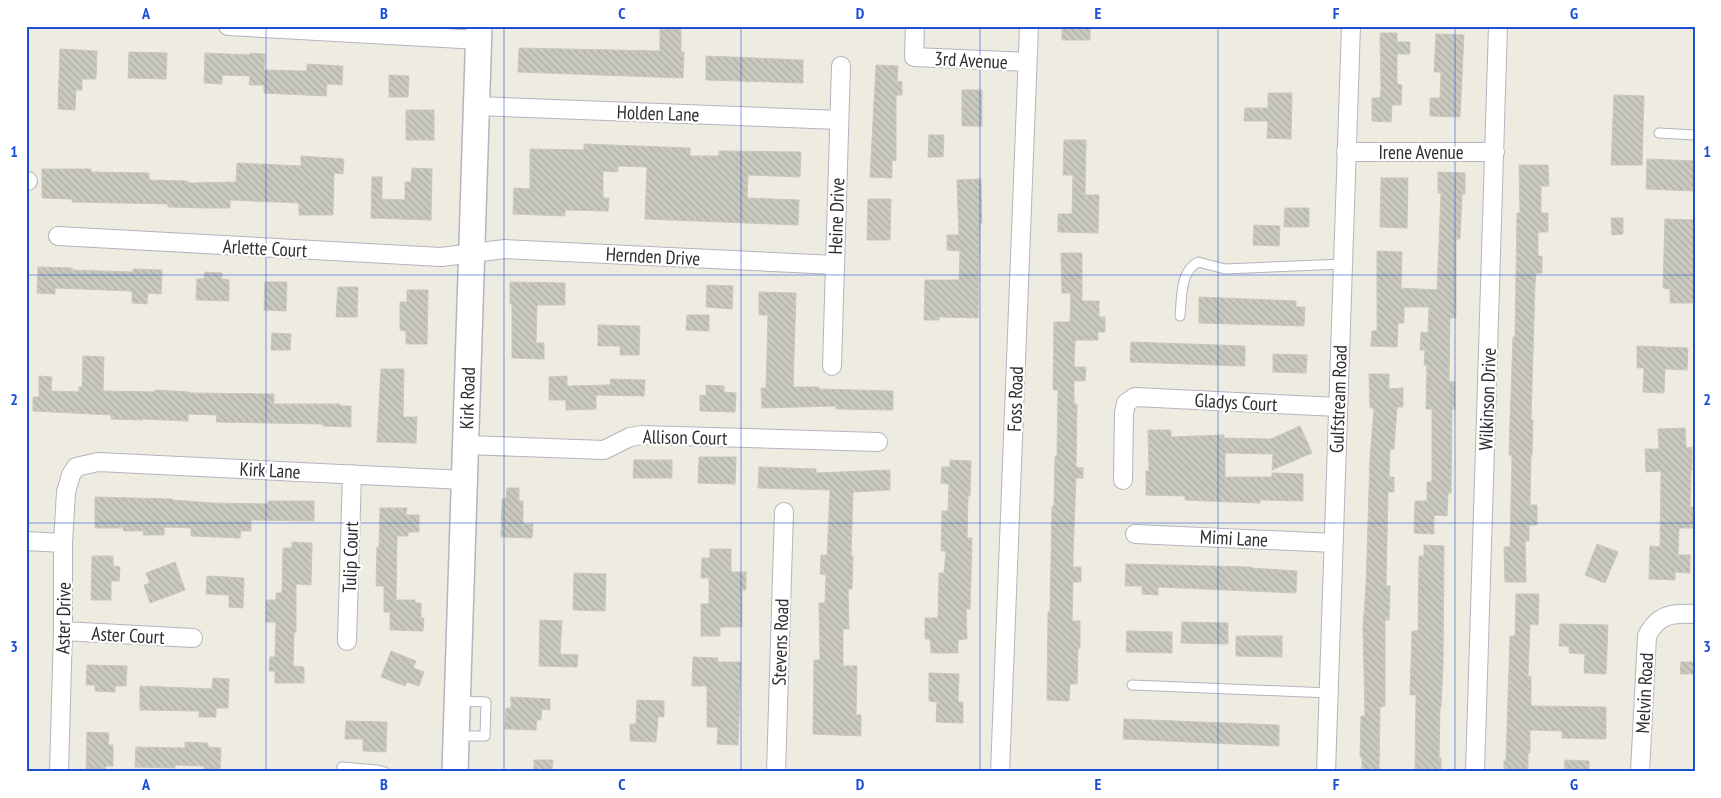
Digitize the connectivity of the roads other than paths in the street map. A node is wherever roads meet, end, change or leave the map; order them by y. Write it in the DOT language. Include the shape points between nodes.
graph roads {
  1 [pos="228,26"];
  2 [pos="915,26"];
  3 [pos="1029,26"];
  4 [pos="1350,26"];
  5 [pos="1498,26"];
  6 [pos="479,33"];
  7 [pos="1027,62"];
  8 [pos="841,66"];
  9 [pos="477,106"];
  10 [pos="839,120"];
  11 [pos="1659,134"];
  12 [pos="1695,135"];
  13 [pos="1346,152"];
  14 [pos="1495,152"];
  15 [pos="58,236"];
  16 [pos="472,253"];
  17 [pos="1343,264"];
  18 [pos="835,265"];
  19 [pos="1180,316"];
  20 [pos="832,366"];
  21 [pos="1338,407"];
  22 [pos="878,442"];
  23 [pos="466,445"];
  24 [pos="76,468"];
  25 [pos="352,474"];
  26 [pos="464,480"];
  27 [pos="1123,480"];
  28 [pos="784,512"];
  29 [pos="1135,534"];
  30 [pos="26,541"];
  31 [pos="63,543"];
  32 [pos="1334,543"];
  33 [pos="1695,614"];
  34 [pos="63,631"];
  35 [pos="193,638"];
  36 [pos="347,640"];
  37 [pos="1132,685"];
  38 [pos="1329,693"];
  39 [pos="342,767"];
  40 [pos="59,772"];
  41 [pos="385,772"];
  42 [pos="455,772"];
  43 [pos="776,772"];
  44 [pos="1000,772"];
  45 [pos="1326,772"];
  46 [pos="1475,772"];
  47 [pos="1640,772"];
  1 -- 6 [label="street"];
  2 -- 7 [label="street, 3rd Avenue" via="914,57"];
  3 -- 7 [label="street, Foss Road"];
  4 -- 13 [label="street, Gulfstream Road"];
  5 -- 14 [label="street, Wilkinson Drive"];
  6 -- 9 [label="street, Kirk Road"];
  7 -- 44 [label="street, Foss Road"];
  8 -- 10 [label="street, Heine Drive"];
  9 -- 10 [label="street, Holden Lane"];
  9 -- 16 [label="street, Kirk Road"];
  10 -- 18 [label="street, Heine Drive"];
  11 -- 12 [label="lane"];
  13 -- 14 [label="street, Irene Avenue"];
  13 -- 17 [label="street, Gulfstream Road"];
  14 -- 46 [label="street, Wilkinson Drive"];
  15 -- 16 [label="street, Arlette Court" via="441,257"];
  16 -- 18 [label="street, Hernden Drive" via="505,249"];
  16 -- 23 [label="street, Kirk Road"];
  17 -- 19 [label="lane" via="1225,269 1198,262 1189,266 1184,279"];
  17 -- 21 [label="street, Gulfstream Road"];
  18 -- 20 [label="street, Heine Drive"];
  21 -- 27 [label="street, Gladys Court" via="1135,396 1126,403 1124,413"];
  21 -- 32 [label="street, Gulfstream Road"];
  22 -- 23 [label="street, Allison Court" via="642,435 630,437 604,450"];
  23 -- 26 [label="street, Kirk Road"];
  24 -- 25 [label="street, Kirk Lane" via="98,462"];
  24 -- 31 [label="street, Aster Drive" via="66,492"];
  25 -- 26 [label="street, Kirk Lane"];
  25 -- 36 [label="street, Tulip Court"];
  26 -- 42 [label="street, Kirk Road"];
  28 -- 43 [label="street, Stevens Road"];
  29 -- 32 [label="street, Mimi Lane"];
  30 -- 31 [label="street"];
  31 -- 34 [label="street, Aster Drive"];
  32 -- 38 [label="street, Gulfstream Road"];
  33 -- 47 [label="street, Melvin Road" via="1669,615 1659,619 1647,636"];
  34 -- 35 [label="street, Aster Court"];
  34 -- 40 [label="street, Aster Drive"];
  37 -- 38 [label="lane"];
  38 -- 45 [label="street, Gulfstream Road"];
  39 -- 41 [label="lane"];
}
